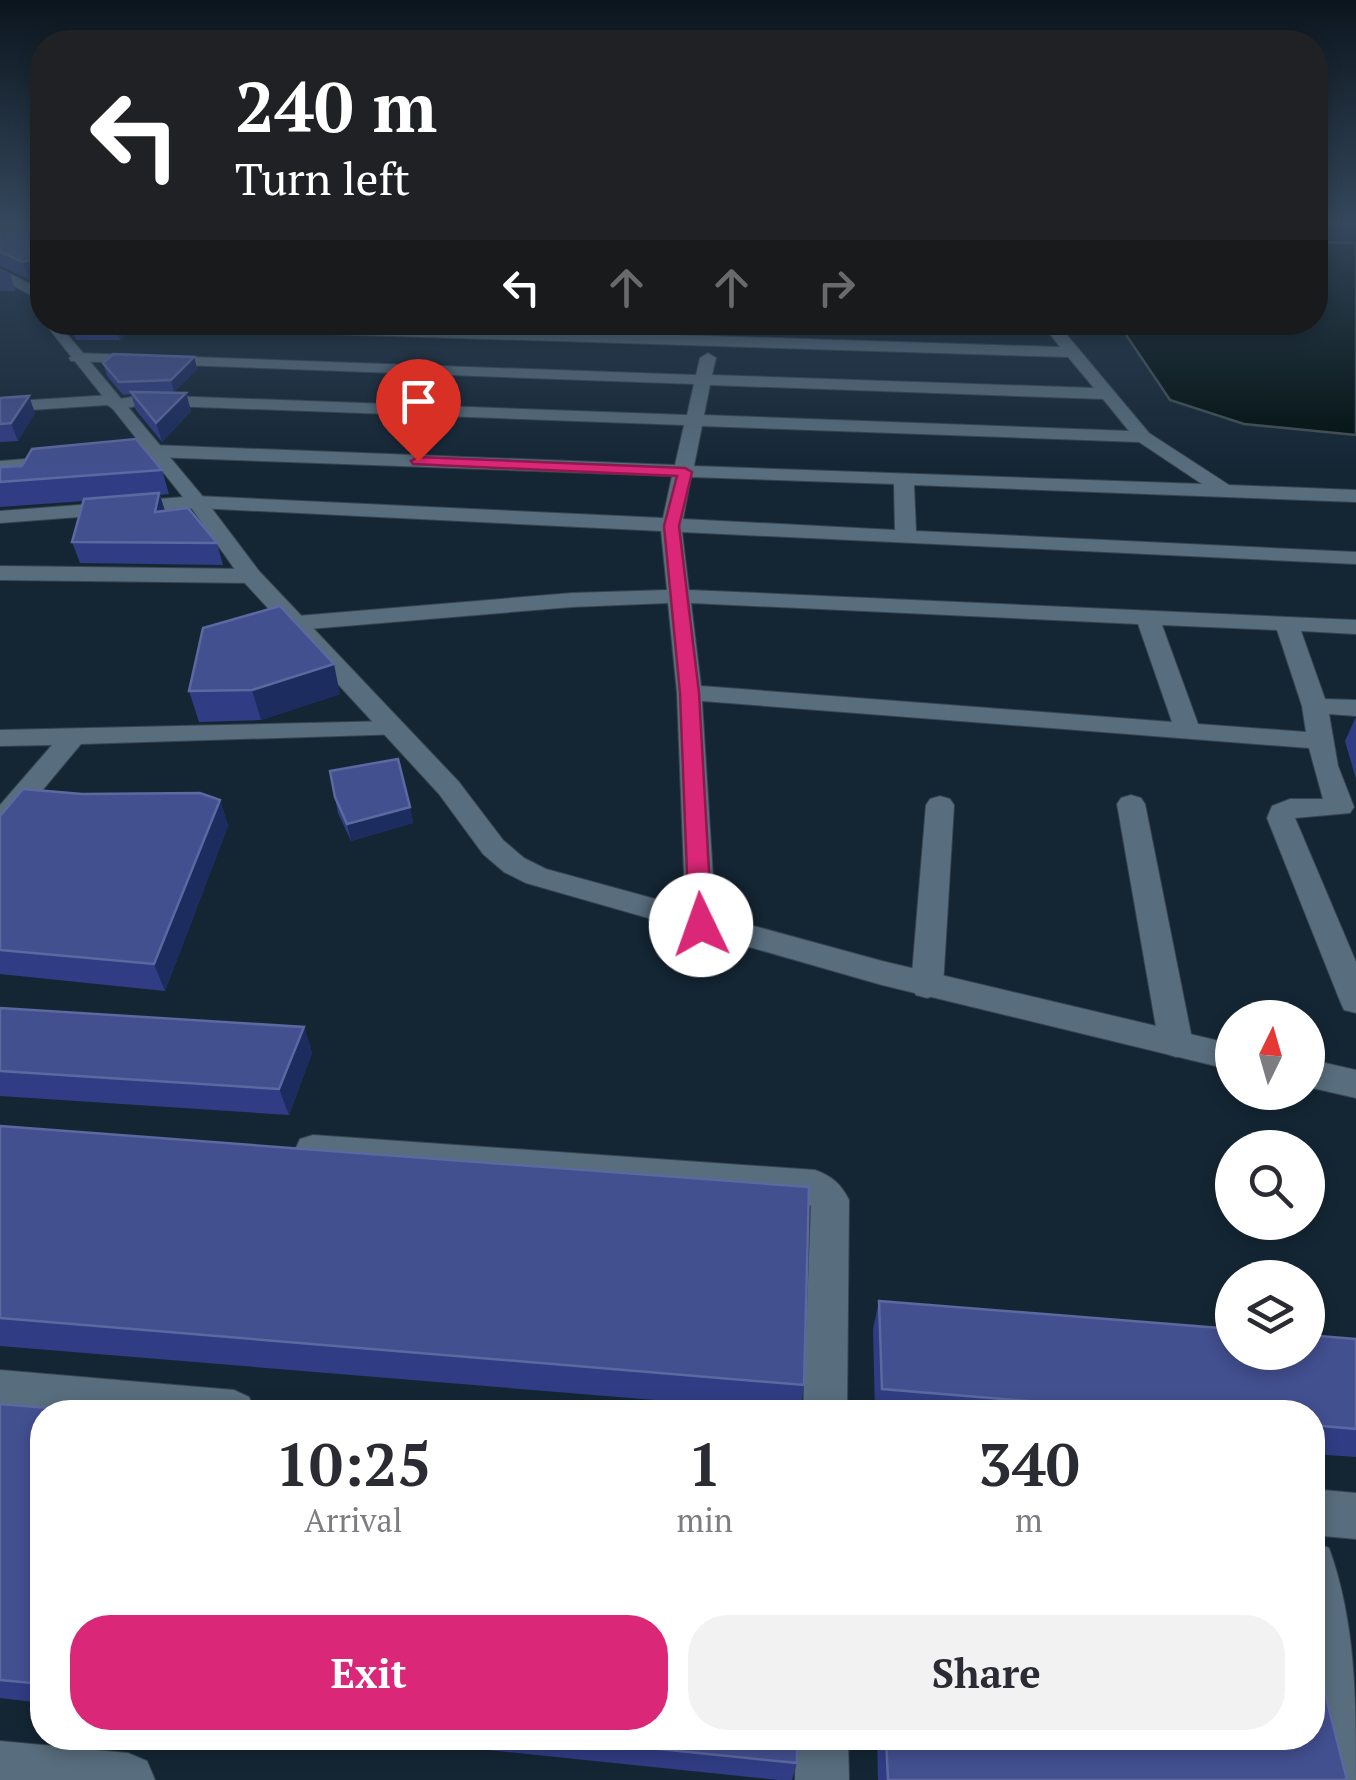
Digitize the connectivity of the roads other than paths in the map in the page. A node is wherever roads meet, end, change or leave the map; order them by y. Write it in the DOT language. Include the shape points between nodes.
graph roads {
  1 [pos="60,335"];
  2 [pos="712,335"];
  3 [pos="767,335"];
  4 [pos="1059,335"];
  5 [pos="1074,352"];
  6 [pos="77,358"];
  7 [pos="705,378"];
  8 [pos="1109,394"];
  9 [pos="113,402"];
  10 [pos="0,407"];
  11 [pos="695,422"];
  12 [pos="1143,436"];
  13 [pos="148,454"];
  14 [pos="78,461"];
  15 [pos="0,466"];
  16 [pos="685,472"];
  17 [pos="904,480"];
  18 [pos="1224,491"];
  19 [pos="1356,496"];
  20 [pos="197,502"];
  21 [pos="0,517"];
  22 [pos="672,526"];
  23 [pos="906,537"];
  24 [pos="1356,558"];
  25 [pos="0,573"];
  26 [pos="251,576"];
  27 [pos="681,596"];
  28 [pos="1148,616"];
  29 [pos="298,623"];
  30 [pos="1286,623"];
  31 [pos="1356,627"];
  32 [pos="689,693"];
  33 [pos="1315,706"];
  34 [pos="1356,708"];
  35 [pos="395,729"];
  36 [pos="1188,732"];
  37 [pos="0,738"];
  38 [pos="70,739"];
  39 [pos="1320,740"];
  40 [pos="1131,804"];
  41 [pos="940,805"];
  42 [pos="0,823"];
  43 [pos="701,925"];
  44 [pos="927,986"];
  45 [pos="1356,1000"];
  46 [pos="1176,1044"];
  47 [pos="1215,1053"];
  48 [pos="1325,1078"];
  49 [pos="1356,1084"];
  50 [pos="278,1147"];
  51 [pos="0,1390"];
  52 [pos="106,1400"];
  53 [pos="824,1400"];
  54 [pos="1325,1513"];
  55 [pos="1356,1516"];
  56 [pos="1325,1626"];
  57 [pos="822,1750"];
  58 [pos="0,1768"];
  59 [pos="1356,1770"];
  60 [pos="128,1780"];
  61 [pos="822,1780"];
  1 -- 6 [label="street"];
  2 -- 7 [label="street"];
  3 -- 5 [label="street"];
  4 -- 5 [label="street"];
  5 -- 8 [label="street"];
  6 -- 7 [label="street" via="606,367"];
  6 -- 9 [label="street"];
  7 -- 8 [label="street"];
  7 -- 11 [label="street"];
  8 -- 12 [label="street"];
  9 -- 10 [label="street"];
  9 -- 11 [label="street"];
  9 -- 13 [label="street"];
  11 -- 12 [label="street"];
  11 -- 16 [label="street"];
  12 -- 18 [label="street"];
  13 -- 16 [label="street"];
  13 -- 20 [label="street"];
  14 -- 15 [label="street"];
  16 -- 17 [label="street"];
  16 -- 22 [label="street"];
  17 -- 18 [label="street"];
  17 -- 23 [label="street"];
  18 -- 19 [label="street"];
  20 -- 21 [label="street"];
  20 -- 22 [label="street"];
  20 -- 26 [label="street"];
  22 -- 23 [label="street"];
  22 -- 27 [label="street"];
  23 -- 24 [label="street"];
  25 -- 26 [label="street"];
  26 -- 29 [label="street"];
  27 -- 28 [label="street"];
  27 -- 29 [label="street"];
  27 -- 32 [label="street"];
  28 -- 30 [label="street"];
  28 -- 36 [label="street"];
  29 -- 35 [label="street"];
  30 -- 31 [label="street"];
  30 -- 33 [label="street"];
  32 -- 36 [label="street"];
  32 -- 43 [label="street"];
  33 -- 34 [label="street"];
  33 -- 39 [label="street"];
  35 -- 38 [label="street"];
  35 -- 43 [label="street" via="514,865"];
  36 -- 39 [label="street"];
  37 -- 38 [label="street"];
  38 -- 42 [label="street"];
  39 -- 45 [label="street" via="1340,808 1290,808 1281,818"];
  40 -- 46 [label="street"];
  41 -- 44 [label="street"];
  43 -- 44 [label="street"];
  44 -- 46 [label="street"];
  46 -- 47 [label="street"];
  48 -- 49 [label="street"];
  50 -- 53 [label="street" via="815,1186 830,1200"];
  51 -- 52 [label="street"];
  54 -- 55 [label="street"];
  56 -- 59 [label="street"];
  57 -- 61 [label="street"];
  58 -- 60 [label="street"];
}
